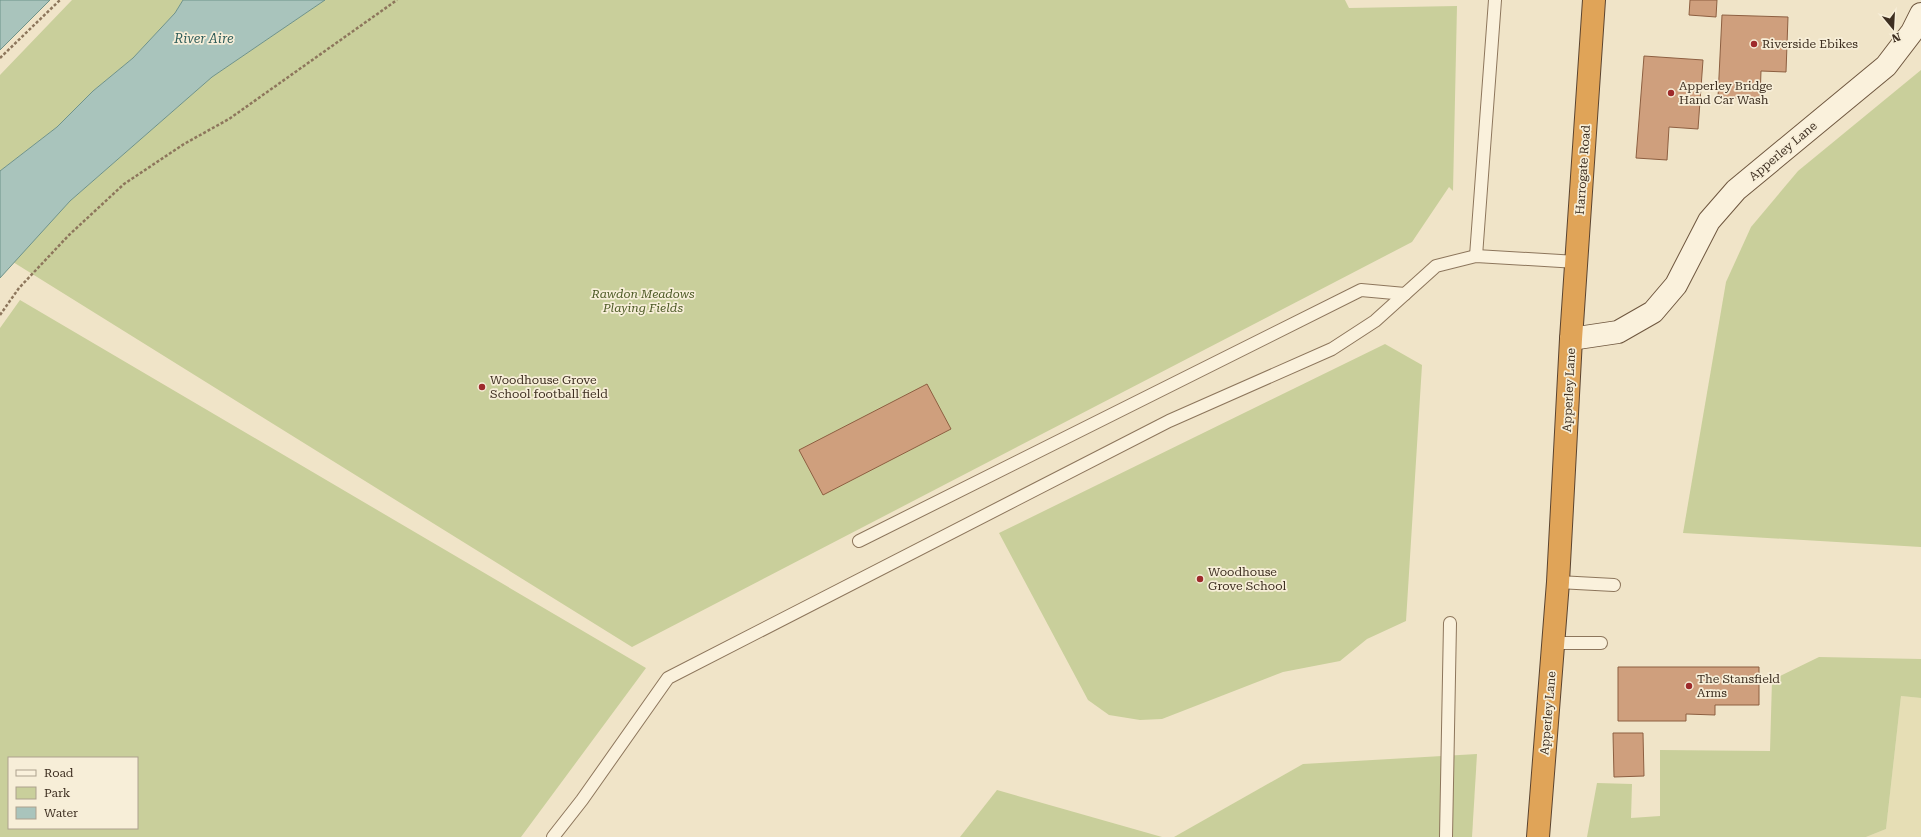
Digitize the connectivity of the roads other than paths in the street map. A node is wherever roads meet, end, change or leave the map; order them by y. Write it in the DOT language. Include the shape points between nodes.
graph roads {
  1 [pos="1495,0"];
  2 [pos="1594,0"];
  3 [pos="1921,14"];
  4 [pos="1476,256"];
  5 [pos="1577,262"];
  6 [pos="1405,294"];
  7 [pos="1571,339"];
  8 [pos="859,541"];
  9 [pos="1558,582"];
  10 [pos="1614,585"];
  11 [pos="1450,623"];
  12 [pos="1554,643"];
  13 [pos="1601,643"];
  14 [pos="553,837"];
  15 [pos="1446,837"];
  16 [pos="1538,837"];
  1 -- 4 [label="lane"];
  2 -- 5 [label="highway, Harrogate Road"];
  3 -- 7 [label="street, Apperley Lane" via="1912,32 1886,66 1736,190 1709,221 1676,285 1652,312 1618,332"];
  4 -- 5 [label="lane"];
  4 -- 6 [label="lane" via="1436,266"];
  5 -- 7 [label="highway, Harrogate Road"];
  6 -- 8 [label="lane" via="1360,290"];
  6 -- 14 [label="lane" via="1375,321 1332,349 1169,421 668,678"];
  7 -- 9 [label="highway, Apperley Lane"];
  9 -- 10 [label="lane"];
  9 -- 12 [label="highway, Apperley Lane"];
  11 -- 15 [label="lane"];
  12 -- 13 [label="lane"];
  12 -- 16 [label="highway, Apperley Lane"];
}
